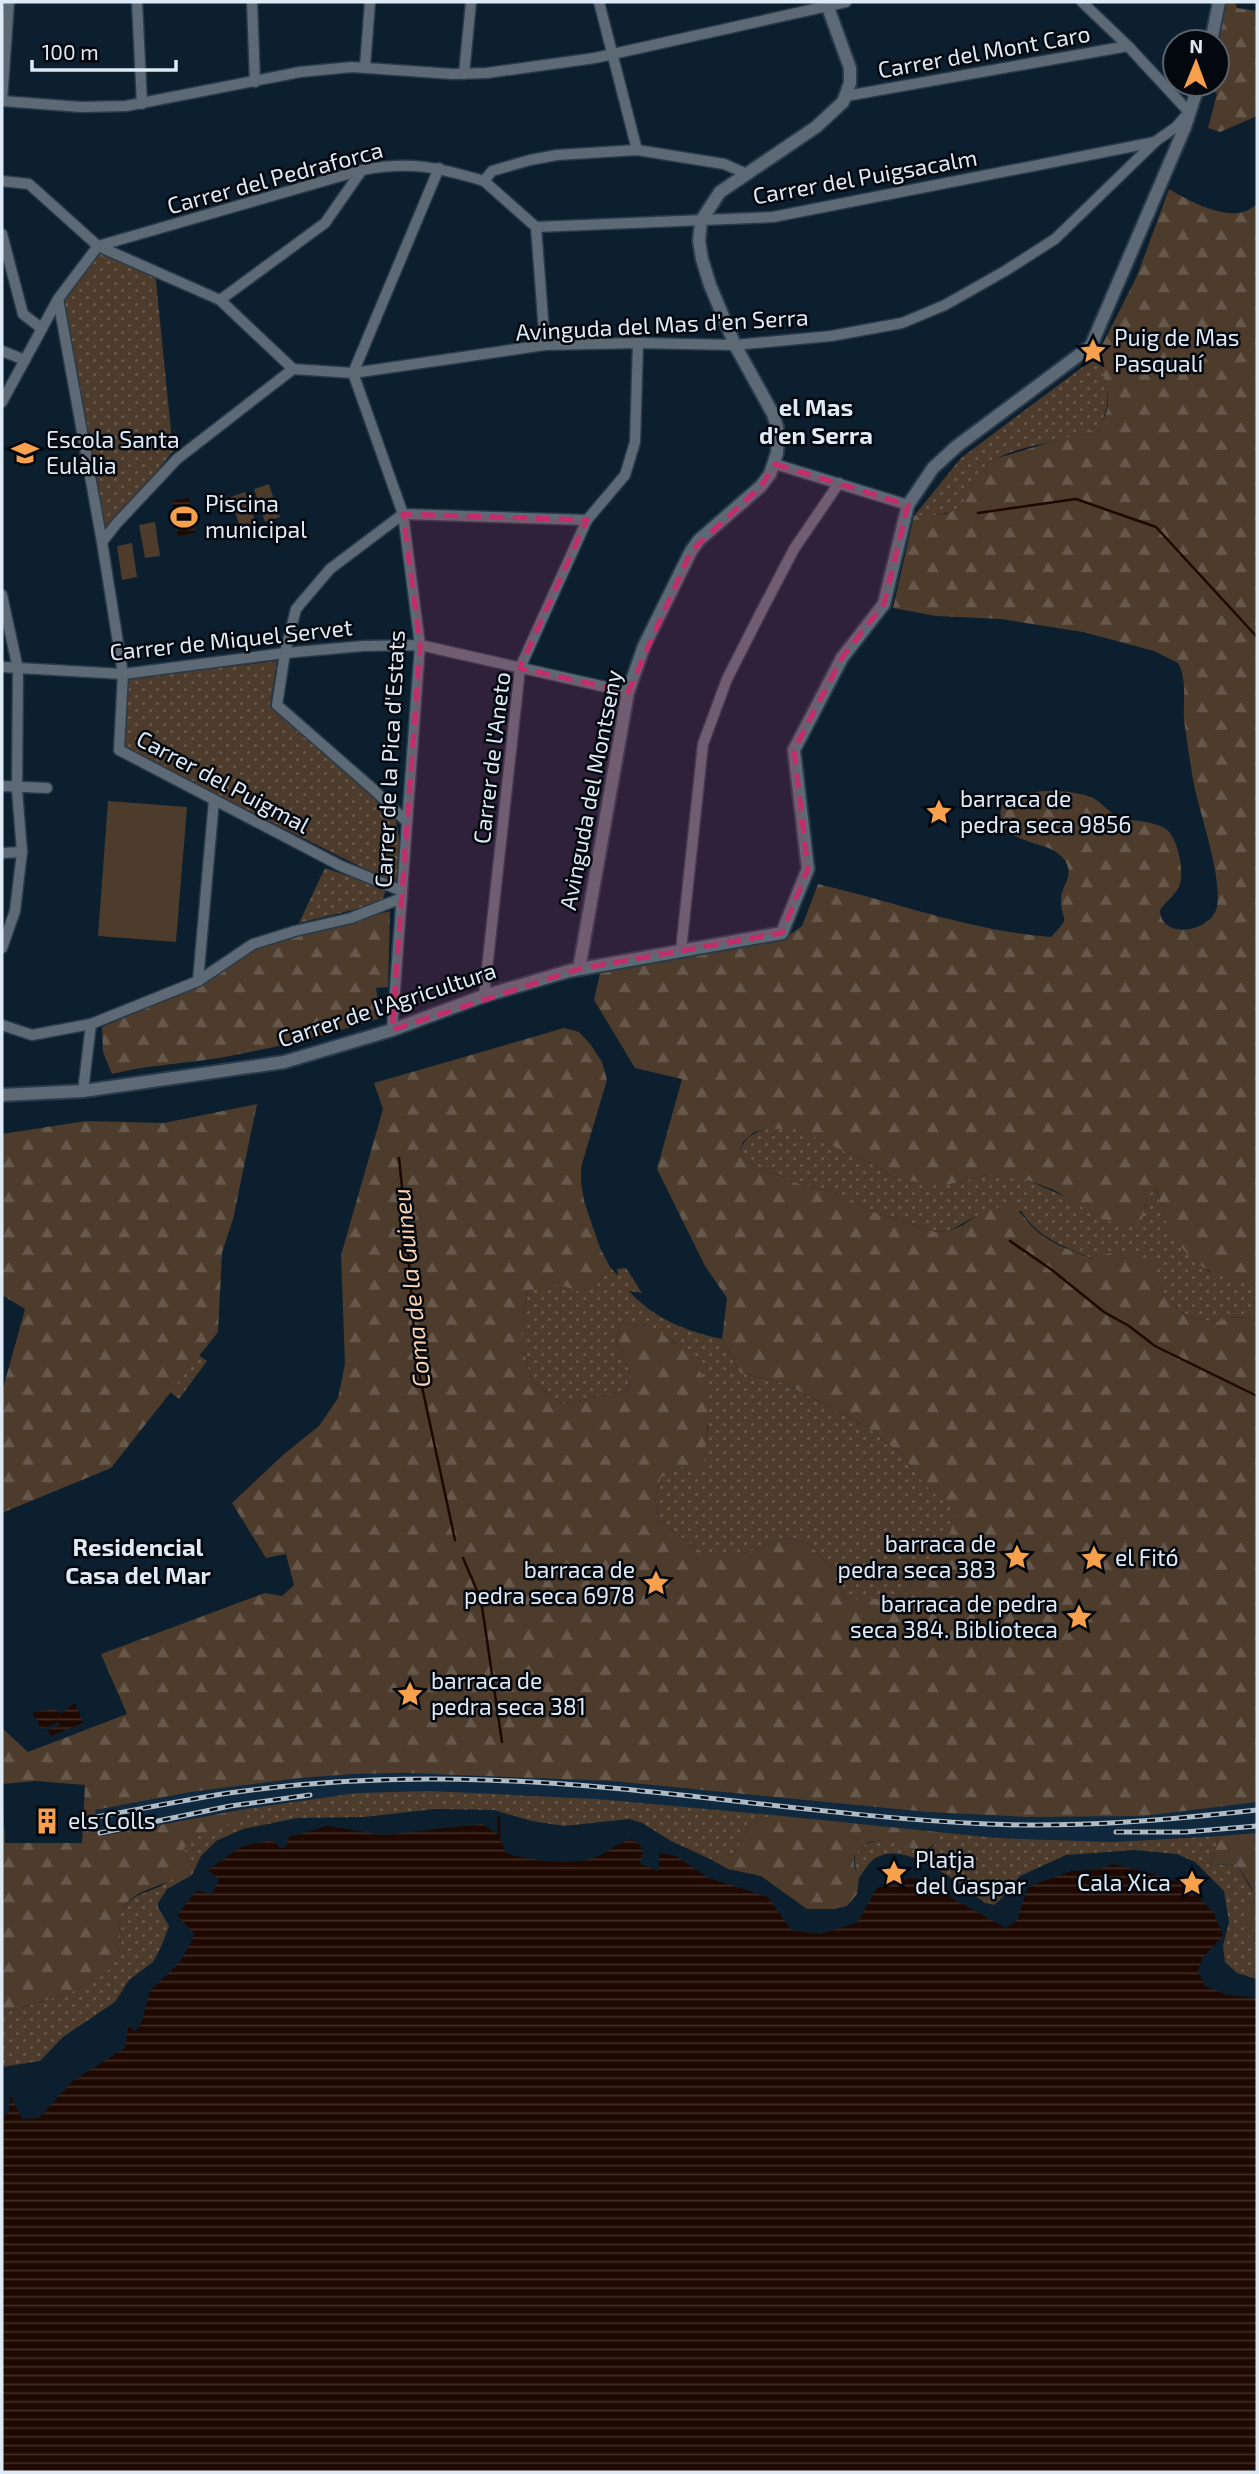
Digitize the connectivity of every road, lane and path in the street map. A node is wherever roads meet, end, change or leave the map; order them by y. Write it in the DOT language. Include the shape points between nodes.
graph roads {
  1 [pos="9,2"];
  2 [pos="137,2"];
  3 [pos="251,2"];
  4 [pos="370,2"];
  5 [pos="471,2"];
  6 [pos="599,2"];
  7 [pos="846,2"];
  8 [pos="1082,2"];
  9 [pos="1219,2"];
  10 [pos="827,4"];
  11 [pos="1214,28"];
  12 [pos="1128,46"];
  13 [pos="612,54"];
  14 [pos="365,66"];
  15 [pos="464,74"];
  16 [pos="255,82"];
  17 [pos="846,96"];
  18 [pos="1194,98"];
  19 [pos="2,101"];
  20 [pos="142,104"];
  21 [pos="1189,112"];
  22 [pos="1156,141"];
  23 [pos="637,150"];
  24 [pos="439,168"];
  25 [pos="362,170"];
  26 [pos="747,174"];
  27 [pos="2,181"];
  28 [pos="484,181"];
  29 [pos="701,221"];
  30 [pos="536,227"];
  31 [pos="2,234"];
  32 [pos="98,246"];
  33 [pos="58,299"];
  34 [pos="220,300"];
  35 [pos="41,328"];
  36 [pos="638,343"];
  37 [pos="545,345"];
  38 [pos="735,345"];
  39 [pos="2,351"];
  40 [pos="25,360"];
  41 [pos="293,369"];
  42 [pos="354,373"];
  43 [pos="2,402"];
  44 [pos="775,464"];
  45 [pos="839,483"];
  46 [pos="908,505"];
  47 [pos="402,514"];
  48 [pos="587,520"];
  49 [pos="102,542"];
  50 [pos="2,595"];
  51 [pos="420,645"];
  52 [pos="285,653"];
  53 [pos="2,667"];
  54 [pos="520,668"];
  55 [pos="18,669"];
  56 [pos="123,674"];
  57 [pos="628,692"];
  58 [pos="2,786"];
  59 [pos="17,787"];
  60 [pos="47,788"];
  61 [pos="214,800"];
  62 [pos="407,822"];
  63 [pos="22,852"];
  64 [pos="2,853"];
  65 [pos="402,894"];
  66 [pos="2,911"];
  67 [pos="15,911"];
  68 [pos="2,948"];
  69 [pos="681,950"];
  70 [pos="579,969"];
  71 [pos="198,981"];
  72 [pos="484,996"];
  73 [pos="91,1024"];
  74 [pos="2,1025"];
  75 [pos="392,1030"];
  76 [pos="83,1091"];
  77 [pos="2,1095"];
  1 -- 19 [label="street"];
  2 -- 20 [label="street"];
  3 -- 16 [label="street"];
  4 -- 14 [label="street"];
  5 -- 15 [label="street"];
  6 -- 13 [label="street"];
  7 -- 10 [label="street"];
  8 -- 12 [label="street"];
  9 -- 11 [label="street"];
  10 -- 13 [label="street"];
  10 -- 17 [label="street" via="850,68"];
  12 -- 17 [label="street, Carrer del Mont Caro"];
  12 -- 21 [label="street"];
  13 -- 15 [label="street"];
  13 -- 23 [label="street"];
  14 -- 15 [label="street"];
  14 -- 16 [label="street" via="313,70"];
  16 -- 20 [label="street"];
  17 -- 26 [label="street" via="834,113"];
  18 -- 21 [label="street"];
  19 -- 20 [label="street" via="81,107"];
  21 -- 22 [label="street, Avinguda del Mas d'en Serra"];
  21 -- 46 [label="street" via="1091,346 957,446 933,468"];
  22 -- 29 [label="street, Carrer del Puigsacalm" via="773,217"];
  22 -- 38 [label="street, Avinguda del Mas d'en Serra" via="1055,239 945,305 902,323 831,336"];
  23 -- 26 [label="street" via="724,164"];
  23 -- 28 [label="street" via="530,160 492,171"];
  24 -- 25 [label="street, Carrer del Pedraforca" via="391,164"];
  24 -- 28 [label="street, Carrer del Pedraforca"];
  24 -- 42 [label="street"];
  25 -- 32 [label="street, Carrer del Pedraforca"];
  25 -- 34 [label="street" via="325,223"];
  26 -- 29 [label="street" via="720,192"];
  27 -- 32 [label="street" via="29,184"];
  28 -- 30 [label="street"];
  29 -- 30 [label="street, Carrer del Puigsacalm"];
  29 -- 38 [label="street" via="702,260"];
  30 -- 37 [label="street"];
  31 -- 35 [label="street" via="23,314"];
  32 -- 33 [label="street"];
  32 -- 34 [label="street"];
  33 -- 35 [label="street"];
  33 -- 49 [label="street, Carrer del Puigmal"];
  34 -- 41 [label="street"];
  35 -- 40 [label="street"];
  36 -- 37 [label="street, Avinguda del Mas d'en Serra"];
  36 -- 38 [label="street, Avinguda del Mas d'en Serra"];
  36 -- 48 [label="street, Carrer de l'Aneto" via="635,442 625,475"];
  37 -- 42 [label="street, Avinguda del Mas d'en Serra"];
  38 -- 44 [label="street" via="775,420"];
  39 -- 40 [label="street"];
  40 -- 43 [label="street"];
  41 -- 42 [label="street, Avinguda del Mas d'en Serra"];
  41 -- 49 [label="street" via="177,459"];
  42 -- 47 [label="street, Carrer de la Pica d'Estats"];
  44 -- 45 [label="street"];
  44 -- 57 [label="street, Avinguda del Montseny" via="761,486 691,551 644,646"];
  45 -- 46 [label="street"];
  45 -- 69 [label="street" via="794,548 727,679 703,744"];
  46 -- 69 [label="street, Carrer de l'Agricultura" via="884,604 842,658 794,750 808,869 782,933"];
  47 -- 48 [label="street"];
  47 -- 51 [label="street, Carrer de la Pica d'Estats"];
  47 -- 52 [label="street" via="330,569 296,609"];
  48 -- 54 [label="street, Carrer de l'Aneto"];
  49 -- 56 [label="street, Carrer del Puigmal"];
  50 -- 55 [label="street"];
  51 -- 52 [label="street, Carrer de Miquel Servet"];
  51 -- 54 [label="street, Carrer de Miquel Servet"];
  51 -- 62 [label="street, Carrer de la Pica d'Estats"];
  52 -- 56 [label="street, Carrer de Miquel Servet"];
  52 -- 62 [label="street" via="277,705"];
  53 -- 55 [label="street, Carrer de Miquel Servet"];
  54 -- 57 [label="street, Carrer de Miquel Servet"];
  54 -- 72 [label="street, Carrer de l'Aneto"];
  55 -- 56 [label="street, Carrer de Miquel Servet"];
  55 -- 59 [label="street"];
  56 -- 61 [label="street, Carrer del Puigmal" via="119,750"];
  57 -- 70 [label="street, Avinguda del Montseny"];
  58 -- 59 [label="street"];
  59 -- 60 [label="street"];
  59 -- 63 [label="street"];
  61 -- 65 [label="street, Carrer del Puigmal"];
  61 -- 71 [label="street"];
  62 -- 65 [label="street, Carrer de la Pica d'Estats"];
  63 -- 64 [label="street"];
  63 -- 67 [label="street"];
  65 -- 71 [label="street" via="351,918 253,944"];
  65 -- 75 [label="street, Carrer de la Pica d'Estats"];
  66 -- 67 [label="street"];
  67 -- 68 [label="street"];
  69 -- 70 [label="street, Carrer de l'Agricultura"];
  70 -- 72 [label="street, Carrer de l'Agricultura"];
  71 -- 73 [label="street"];
  72 -- 75 [label="street, Carrer de l'Agricultura"];
  73 -- 74 [label="street" via="32,1035"];
  73 -- 76 [label="street"];
  75 -- 76 [label="street, Carrer de l'Agricultura" via="284,1062"];
  76 -- 77 [label="street, Carrer de l'Agricultura"];
}
